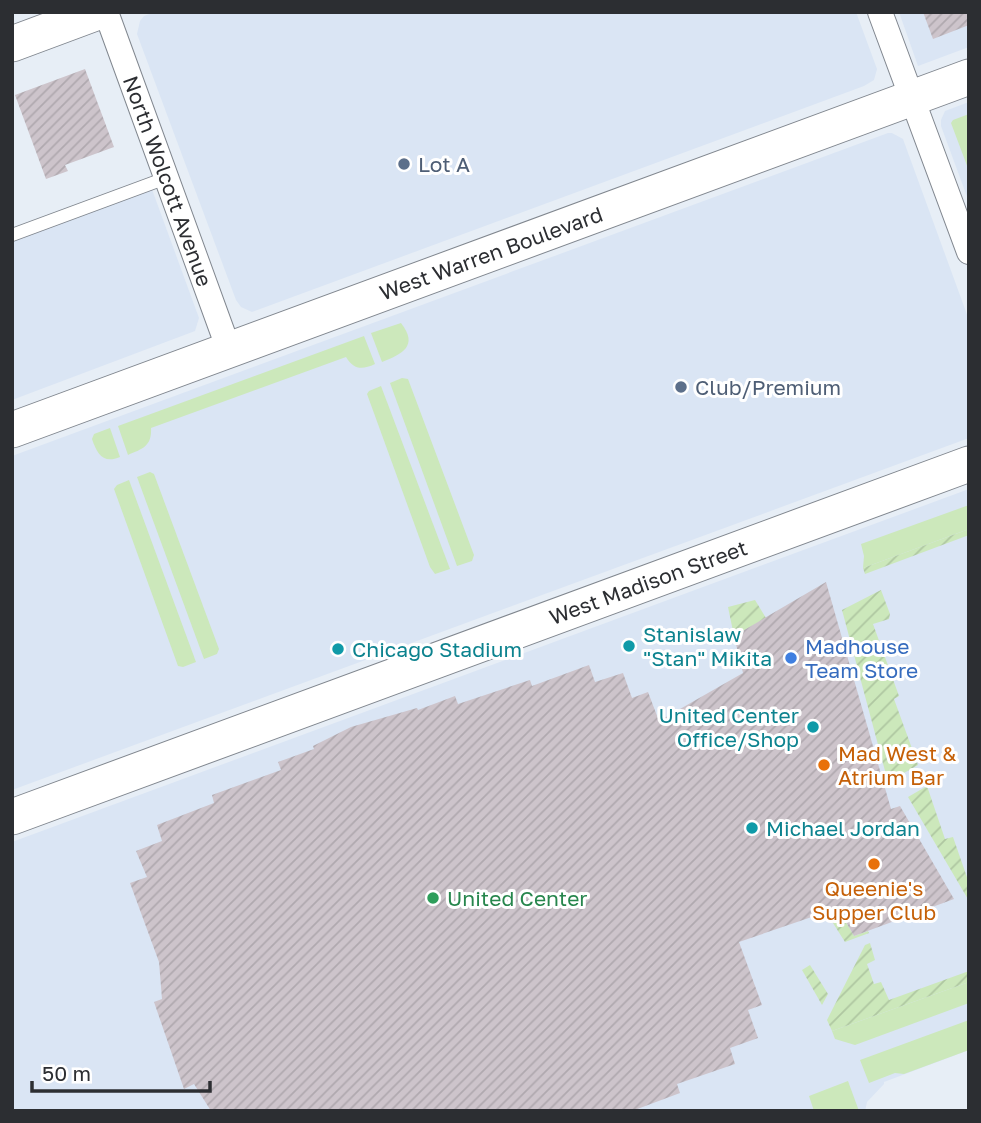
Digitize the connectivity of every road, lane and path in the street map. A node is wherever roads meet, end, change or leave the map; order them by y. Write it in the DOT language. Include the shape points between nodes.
graph roads {
  1 [pos="98,12"];
  2 [pos="106,12"];
  3 [pos="880,12"];
  4 [pos="12,44"];
  5 [pos="969,77"];
  6 [pos="912,97"];
  7 [pos="166,178"];
  8 [pos="12,235"];
  9 [pos="969,252"];
  10 [pos="229,350"];
  11 [pos="12,430"];
  12 [pos="969,464"];
  13 [pos="12,817"];
  1 -- 4 [label="street"];
  2 -- 7 [label="street, North Wolcott Avenue"];
  3 -- 6 [label="street"];
  5 -- 6 [label="street, West Warren Boulevard"];
  6 -- 9 [label="street"];
  6 -- 10 [label="street, West Warren Boulevard"];
  7 -- 8 [label="lane"];
  7 -- 10 [label="street, North Wolcott Avenue"];
  10 -- 11 [label="street, West Warren Boulevard"];
  12 -- 13 [label="street, West Madison Street"];
}
